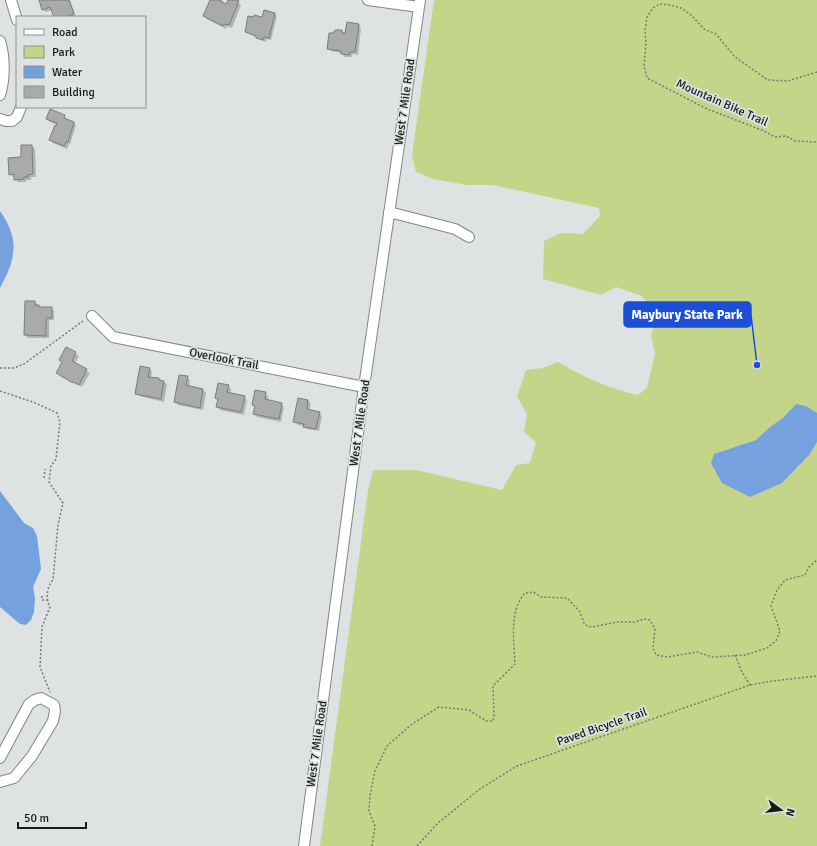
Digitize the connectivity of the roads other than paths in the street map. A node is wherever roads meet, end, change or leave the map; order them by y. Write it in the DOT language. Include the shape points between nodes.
graph roads {
  1 [pos="12,0"];
  2 [pos="368,0"];
  3 [pos="419,3"];
  4 [pos="16,16"];
  5 [pos="0,41"];
  6 [pos="0,95"];
  7 [pos="21,108"];
  8 [pos="0,119"];
  9 [pos="389,212"];
  10 [pos="469,237"];
  11 [pos="92,316"];
  12 [pos="364,386"];
  13 [pos="0,758"];
  14 [pos="0,782"];
  15 [pos="304,846"];
  1 -- 4 [label="street"];
  2 -- 3 [label="street"];
  3 -- 9 [label="street, West 7 Mile Road"];
  5 -- 6 [label="street" via="4,77"];
  7 -- 8 [label="street" via="12,121"];
  9 -- 10 [label="street" via="455,229"];
  9 -- 12 [label="street, West 7 Mile Road"];
  11 -- 12 [label="street, Overlook Trail" via="113,337"];
  12 -- 15 [label="street, West 7 Mile Road"];
  13 -- 14 [label="street" via="29,704 41,698 54,704 53,721 32,756 14,778"];
}
